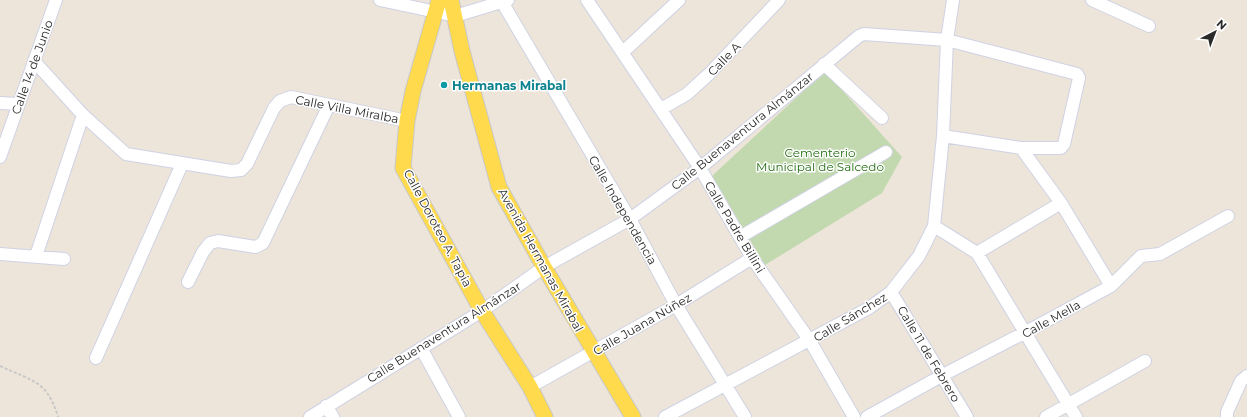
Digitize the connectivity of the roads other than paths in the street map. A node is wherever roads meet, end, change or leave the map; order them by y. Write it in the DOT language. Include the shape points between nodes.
graph roads {
  1 [pos="56,0"];
  2 [pos="380,0"];
  3 [pos="452,0"];
  4 [pos="587,0"];
  5 [pos="679,0"];
  6 [pos="779,0"];
  7 [pos="953,0"];
  8 [pos="1092,0"];
  9 [pos="505,1"];
  10 [pos="438,6"];
  11 [pos="455,16"];
  12 [pos="1149,26"];
  13 [pos="947,40"];
  14 [pos="623,52"];
  15 [pos="34,61"];
  16 [pos="824,64"];
  17 [pos="0,103"];
  18 [pos="19,104"];
  19 [pos="329,105"];
  20 [pos="662,109"];
  21 [pos="83,115"];
  22 [pos="882,118"];
  23 [pos="407,121"];
  24 [pos="944,136"];
  25 [pos="1021,148"];
  26 [pos="886,152"];
  27 [pos="0,157"];
  28 [pos="182,164"];
  29 [pos="700,168"];
  30 [pos="1061,203"];
  31 [pos="1228,216"];
  32 [pos="630,219"];
  33 [pos="934,226"];
  34 [pos="740,237"];
  35 [pos="977,253"];
  36 [pos="0,254"];
  37 [pos="36,256"];
  38 [pos="752,258"];
  39 [pos="64,260"];
  40 [pos="544,267"];
  41 [pos="188,282"];
  42 [pos="1111,286"];
  43 [pos="891,292"];
  44 [pos="676,304"];
  45 [pos="482,311"];
  46 [pos="1024,334"];
  47 [pos="810,341"];
  48 [pos="421,348"];
  49 [pos="594,352"];
  50 [pos="96,358"];
  51 [pos="1145,361"];
  52 [pos="943,375"];
  53 [pos="1247,376"];
  54 [pos="726,385"];
  55 [pos="530,387"];
  56 [pos="1069,404"];
  57 [pos="326,406"];
  58 [pos="310,417"];
  59 [pos="333,417"];
  60 [pos="459,417"];
  61 [pos="545,417"];
  62 [pos="633,417"];
  63 [pos="665,417"];
  64 [pos="745,417"];
  65 [pos="854,417"];
  66 [pos="867,417"];
  67 [pos="967,417"];
  68 [pos="1046,417"];
  69 [pos="1076,417"];
  70 [pos="1227,417"];
  1 -- 15 [label="street, Calle 14 de Junio"];
  2 -- 10 [label="street"];
  3 -- 11 [label="main road, Avenida Hermanas Mirabal"];
  4 -- 14 [label="street, Calle Padre Billini"];
  5 -- 14 [label="street"];
  6 -- 20 [label="street, Calle A" via="709,74 687,94"];
  7 -- 13 [label="street, Calle Sánchez"];
  8 -- 12 [label="street"];
  9 -- 11 [label="street"];
  9 -- 32 [label="street, Calle Independencia"];
  10 -- 11 [label="street"];
  10 -- 23 [label="main road, Calle Doroteo A. Tapia" via="413,91"];
  11 -- 40 [label="main road, Avenida Hermanas Mirabal" via="499,187"];
  13 -- 16 [label="street, Calle Buenaventura Almánzar" via="864,34"];
  13 -- 24 [label="street, Calle Sánchez"];
  13 -- 25 [label="street, Calle Buenaventura Almánzar" via="1079,75 1061,148"];
  14 -- 20 [label="street, Calle Padre Billini"];
  15 -- 18 [label="street, Calle 14 de Junio"];
  15 -- 21 [label="street, Calle Villa Miralba"];
  16 -- 22 [label="street"];
  16 -- 29 [label="street, Calle Buenaventura Almánzar"];
  17 -- 18 [label="street"];
  18 -- 27 [label="street, Calle 14 de Junio"];
  19 -- 23 [label="street, Calle Villa Miralba"];
  19 -- 28 [label="street, Calle Villa Miralba" via="291,97 280,101 274,108 247,164 241,170 231,172"];
  19 -- 41 [label="street" via="263,243 256,247 218,241 210,243"];
  20 -- 29 [label="street, Calle Padre Billini"];
  21 -- 28 [label="street, Calle Villa Miralba" via="126,154"];
  21 -- 37 [label="street"];
  23 -- 45 [label="main road, Calle Doroteo A. Tapia" via="403,168"];
  24 -- 25 [label="street"];
  24 -- 33 [label="street, Calle Sánchez"];
  25 -- 30 [label="street"];
  26 -- 34 [label="street"];
  28 -- 50 [label="street"];
  29 -- 32 [label="street, Calle Buenaventura Almánzar"];
  29 -- 34 [label="street, Calle Padre Billini"];
  30 -- 35 [label="street"];
  30 -- 42 [label="street"];
  31 -- 42 [label="street, Calle Mella" via="1160,254 1141,256"];
  32 -- 40 [label="street, Calle Buenaventura Almánzar"];
  32 -- 44 [label="street, Calle Independencia"];
  33 -- 35 [label="street"];
  33 -- 43 [label="street, Calle Sánchez" via="918,256"];
  34 -- 38 [label="street, Calle Padre Billini"];
  35 -- 46 [label="street"];
  36 -- 37 [label="street"];
  37 -- 39 [label="street"];
  38 -- 44 [label="street, Calle Juana Núñez"];
  38 -- 47 [label="street, Calle Padre Billini"];
  40 -- 45 [label="street, Calle Buenaventura Almánzar"];
  40 -- 49 [label="main road, Avenida Hermanas Mirabal"];
  42 -- 46 [label="street, Calle Mella"];
  43 -- 47 [label="street, Calle Sánchez" via="869,308"];
  43 -- 52 [label="street, Calle 11 de Febrero"];
  44 -- 49 [label="street, Calle Juana Núñez"];
  44 -- 54 [label="street, Calle Independencia"];
  45 -- 48 [label="street, Calle Buenaventura Almánzar"];
  45 -- 55 [label="main road, Calle Doroteo A. Tapia"];
  46 -- 52 [label="street, Calle Mella"];
  46 -- 56 [label="street"];
  47 -- 54 [label="street, Calle Sánchez"];
  47 -- 65 [label="street, Calle Padre Billini"];
  48 -- 57 [label="street, Calle Buenaventura Almánzar"];
  48 -- 60 [label="street"];
  49 -- 55 [label="street, Calle Juana Núñez"];
  49 -- 62 [label="main road, Avenida Hermanas Mirabal"];
  51 -- 56 [label="street"];
  52 -- 66 [label="street, Calle Mella"];
  52 -- 67 [label="street, Calle 11 de Febrero"];
  53 -- 70 [label="street" via="1241,381"];
  54 -- 63 [label="street, Calle Sánchez"];
  54 -- 64 [label="street, Calle Independencia"];
  55 -- 61 [label="main road, Calle Doroteo A. Tapia"];
  56 -- 68 [label="street"];
  56 -- 69 [label="street"];
  57 -- 58 [label="street, Calle Buenaventura Almánzar"];
  57 -- 59 [label="street"];
}
